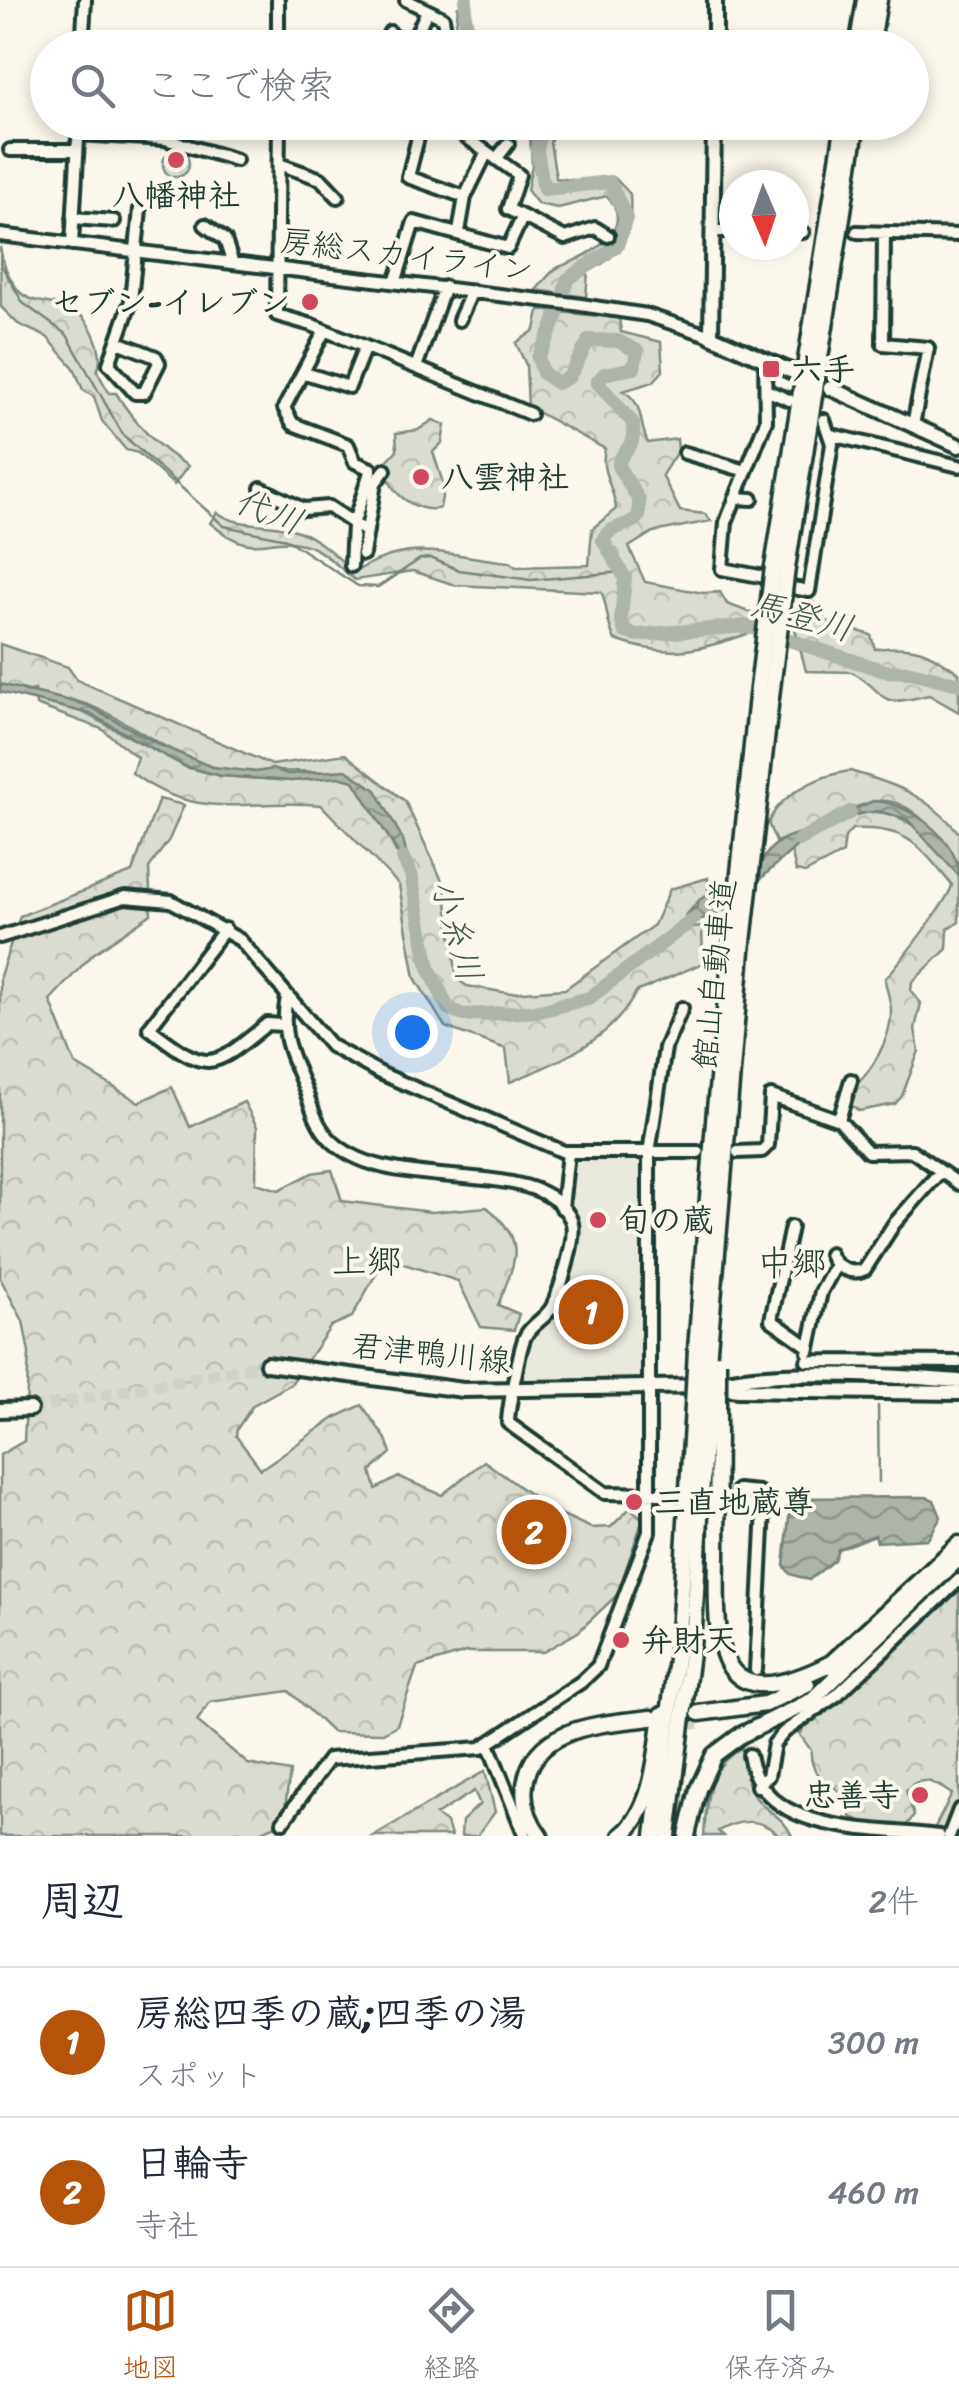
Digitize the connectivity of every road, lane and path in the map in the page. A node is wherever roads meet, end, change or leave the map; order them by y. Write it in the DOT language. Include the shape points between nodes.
graph roads {
  1 [pos="85,0"];
  2 [pos="278,0"];
  3 [pos="406,0"];
  4 [pos="716,0"];
  5 [pos="865,0"];
  6 [pos="880,0"];
  7 [pos="426,13"];
  8 [pos="83,30"];
  9 [pos="281,30"];
  10 [pos="418,30"];
  11 [pos="445,30"];
  12 [pos="715,30"];
  13 [pos="860,30"];
  14 [pos="874,30"];
  15 [pos="77,140"];
  16 [pos="168,140"];
  17 [pos="279,140"];
  18 [pos="417,140"];
  19 [pos="474,140"];
  20 [pos="714,140"];
  21 [pos="841,140"];
  22 [pos="854,140"];
  23 [pos="508,144"];
  24 [pos="10,150"];
  25 [pos="77,150"];
  26 [pos="492,155"];
  27 [pos="236,160"];
  28 [pos="279,164"];
  29 [pos="338,197"];
  30 [pos="465,197"];
  31 [pos="140,209"];
  32 [pos="74,218"];
  33 [pos="114,220"];
  34 [pos="521,220"];
  35 [pos="204,226"];
  36 [pos="712,230"];
  37 [pos="719,230"];
  38 [pos="459,232"];
  39 [pos="857,232"];
  40 [pos="884,233"];
  41 [pos="959,234"];
  42 [pos="0,235"];
  43 [pos="608,236"];
  44 [pos="72,244"];
  45 [pos="134,252"];
  46 [pos="232,261"];
  47 [pos="279,266"];
  48 [pos="396,280"];
  49 [pos="445,287"];
  50 [pos="472,290"];
  51 [pos="459,320"];
  52 [pos="324,332"];
  53 [pos="711,336"];
  54 [pos="118,342"];
  55 [pos="364,349"];
  56 [pos="765,360"];
  57 [pos="416,366"];
  58 [pos="796,373"];
  59 [pos="304,374"];
  60 [pos="830,388"];
  61 [pos="768,391"];
  62 [pos="789,400"];
  63 [pos="530,414"];
  64 [pos="824,420"];
  65 [pos="913,425"];
  66 [pos="832,434"];
  67 [pos="959,446"];
  68 [pos="685,453"];
  69 [pos="959,466"];
  70 [pos="385,470"];
  71 [pos="746,471"];
  72 [pos="261,488"];
  73 [pos="735,498"];
  74 [pos="752,499"];
  75 [pos="359,527"];
  76 [pos="363,554"];
  77 [pos="351,566"];
  78 [pos="775,571"];
  79 [pos="792,588"];
  80 [pos="225,929"];
  81 [pos="0,938"];
  82 [pos="736,951"];
  83 [pos="287,996"];
  84 [pos="682,1008"];
  85 [pos="282,1025"];
  86 [pos="851,1080"];
  87 [pos="839,1120"];
  88 [pos="698,1152"];
  89 [pos="738,1152"];
  90 [pos="568,1153"];
  91 [pos="648,1154"];
  92 [pos="940,1172"];
  93 [pos="959,1184"];
  94 [pos="562,1208"];
  95 [pos="791,1227"];
  96 [pos="809,1347"];
  97 [pos="708,1350"];
  98 [pos="807,1361"];
  99 [pos="959,1362"];
  100 [pos="267,1364"];
  101 [pos="806,1378"];
  102 [pos="959,1381"];
  103 [pos="710,1386"];
  104 [pos="650,1388"];
  105 [pos="513,1390"];
  106 [pos="959,1393"];
  107 [pos="30,1409"];
  108 [pos="0,1410"];
  109 [pos="705,1423"];
  110 [pos="738,1490"];
  111 [pos="656,1493"];
  112 [pos="959,1544"];
  113 [pos="685,1551"];
  114 [pos="959,1558"];
  115 [pos="959,1580"];
  116 [pos="831,1663"];
  117 [pos="756,1670"];
  118 [pos="833,1681"];
  119 [pos="488,1744"];
  120 [pos="749,1755"];
  121 [pos="758,1786"];
  122 [pos="959,1810"];
  123 [pos="283,1822"];
  124 [pos="805,1822"];
  125 [pos="525,1836"];
  126 [pos="540,1836"];
  127 [pos="553,1836"];
  128 [pos="621,1836"];
  129 [pos="654,1836"];
  130 [pos="668,1836"];
  131 [pos="687,1836"];
  132 [pos="800,1836"];
  133 [pos="938,1836"];
  134 [pos="949,1836"];
  1 -- 8 [label="street"];
  2 -- 9 [label="street"];
  3 -- 7 [label="street"];
  4 -- 12 [label="main road"];
  5 -- 13 [label="highway"];
  6 -- 14 [label="highway"];
  7 -- 10 [label="street"];
  7 -- 11 [label="street" via="443,18"];
  15 -- 25 [label="street"];
  16 -- 27 [label="street"];
  17 -- 28 [label="street"];
  18 -- 30 [label="street" via="408,176"];
  19 -- 26 [label="street"];
  20 -- 36 [label="main road"];
  21 -- 78 [label="highway, 館山自動車道"];
  22 -- 78 [label="highway, 館山自動車道"];
  23 -- 26 [label="street"];
  24 -- 25 [label="street"];
  25 -- 32 [label="street"];
  26 -- 30 [label="street"];
  26 -- 43 [label="street" via="520,179 508,208 565,238 596,228"];
  28 -- 29 [label="street" via="322,179"];
  28 -- 47 [label="street"];
  30 -- 38 [label="street"];
  31 -- 45 [label="street"];
  32 -- 33 [label="street"];
  32 -- 44 [label="street"];
  34 -- 38 [label="street" via="508,248"];
  35 -- 46 [label="street" via="224,240"];
  36 -- 37 [label="street"];
  36 -- 53 [label="main road"];
  38 -- 48 [label="street" via="414,222"];
  39 -- 40 [label="street"];
  40 -- 41 [label="street"];
  40 -- 65 [label="street" via="882,344 928,348"];
  42 -- 44 [label="street, 房総スカイライン"];
  44 -- 45 [label="street, 房総スカイライン"];
  45 -- 46 [label="street, 房総スカイライン"];
  45 -- 54 [label="street" via="131,301"];
  46 -- 47 [label="street, 房総スカイライン"];
  47 -- 48 [label="street, 房総スカイライン"];
  47 -- 52 [label="street" via="277,316"];
  48 -- 49 [label="street, 房総スカイライン"];
  49 -- 50 [label="street, 房総スカイライン"];
  49 -- 57 [label="street"];
  50 -- 51 [label="street"];
  50 -- 53 [label="street, 房総スカイライン" via="647,315"];
  52 -- 55 [label="street"];
  52 -- 59 [label="street"];
  53 -- 56 [label="main road, 房総スカイライン"];
  54 -- 54 [label="street" via="110,368 135,394 144,393 156,357"];
  55 -- 57 [label="street"];
  55 -- 59 [label="street" via="349,387"];
  56 -- 58 [label="main road, 房総スカイライン"];
  56 -- 61 [label="street"];
  57 -- 63 [label="street"];
  59 -- 75 [label="street" via="285,416 348,444 356,462 370,469"];
  60 -- 65 [label="main road"];
  61 -- 62 [label="street"];
  61 -- 71 [label="street" via="766,421"];
  64 -- 66 [label="street"];
  65 -- 67 [label="main road"];
  66 -- 69 [label="street"];
  66 -- 79 [label="street" via="808,591"];
  68 -- 71 [label="street"];
  70 -- 75 [label="street" via="376,476"];
  71 -- 73 [label="street"];
  72 -- 75 [label="street" via="303,509 328,508"];
  73 -- 74 [label="street"];
  73 -- 78 [label="street" via="722,569"];
  75 -- 76 [label="street"];
  75 -- 77 [label="street"];
  78 -- 82 [label="highway, 館山自動車道, bridge"];
  80 -- 81 [label="street" via="193,910 143,896"];
  80 -- 83 [label="street" via="257,956"];
  80 -- 85 [label="street" via="149,1028 186,1056 212,1063 267,1024"];
  82 -- 97 [label="highway, 館山自動車道"];
  82 -- 97 [label="highway, 館山自動車道"];
  83 -- 85 [label="street"];
  83 -- 90 [label="street" via="331,1046 356,1061"];
  84 -- 91 [label="street" via="665,1048"];
  85 -- 94 [label="street" via="316,1118 343,1150 405,1174 510,1182"];
  86 -- 87 [label="street"];
  87 -- 89 [label="street" via="772,1096 768,1145"];
  87 -- 92 [label="street" via="868,1152 912,1150"];
  88 -- 91 [label="street"];
  90 -- 91 [label="street"];
  90 -- 94 [label="street"];
  91 -- 104 [label="street"];
  92 -- 93 [label="street"];
  92 -- 96 [label="street" via="864,1270 853,1272 832,1260"];
  94 -- 105 [label="street" via="574,1236 553,1304 524,1340"];
  95 -- 96 [label="street" via="770,1320"];
  96 -- 98 [label="street"];
  97 -- 109 [label="highway, 館山自動車道, bridge"];
  97 -- 109 [label="highway, bridge"];
  98 -- 99 [label="street"];
  98 -- 101 [label="street"];
  100 -- 105 [label="main road, 君津鴨川線" via="463,1390"];
  101 -- 102 [label="main road, 君津鴨川線"];
  101 -- 103 [label="main road, 君津鴨川線"];
  103 -- 104 [label="main road, 君津鴨川線"];
  103 -- 106 [label="main road, 君津鴨川線"];
  104 -- 105 [label="main road, 君津鴨川線"];
  104 -- 111 [label="street"];
  105 -- 111 [label="street" via="512,1430 605,1493"];
  107 -- 108 [label="main road"];
  109 -- 113 [label="highway, 館山自動車道"];
  109 -- 116 [label="highway" via="722,1654 743,1679 762,1686 792,1683"];
  109 -- 130 [label="highway, 館山自動車道" via="694,1629"];
  110 -- 117 [label="street" via="758,1492 764,1508"];
  111 -- 119 [label="street" via="649,1532 598,1666"];
  112 -- 116 [label="highway"];
  113 -- 128 [label="highway" via="652,1773 638,1816"];
  113 -- 129 [label="highway, 館山自動車道"];
  114 -- 118 [label="highway"];
  115 -- 121 [label="street" via="836,1695 784,1732"];
  116 -- 118 [label="highway" via="780,1699 699,1717 763,1712"];
  118 -- 131 [label="highway" via="811,1701 714,1756"];
  119 -- 123 [label="street" via="329,1759"];
  119 -- 125 [label="street"];
  120 -- 121 [label="street"];
  121 -- 124 [label="street" via="776,1808"];
  122 -- 134 [label="street"];
  124 -- 132 [label="street"];
  124 -- 133 [label="street"];
  126 -- 127 [label="highway" via="524,1793 541,1750 572,1731 650,1722 577,1738 548,1754 532,1792 538,1819"];
}
